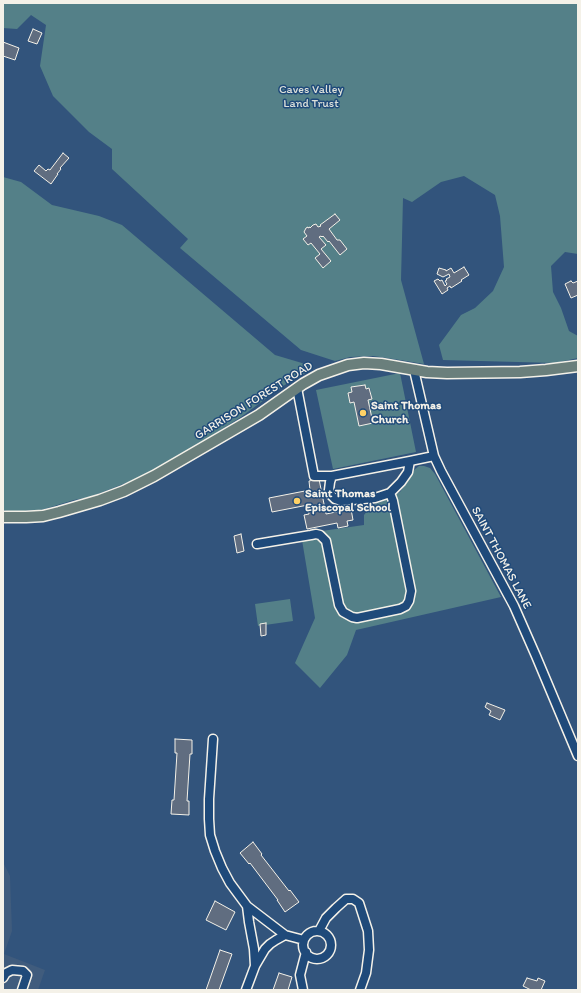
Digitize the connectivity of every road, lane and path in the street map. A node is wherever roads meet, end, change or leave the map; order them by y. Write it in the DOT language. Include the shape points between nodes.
graph roads {
  1 [pos="578,366"];
  2 [pos="414,370"];
  3 [pos="297,388"];
  4 [pos="434,456"];
  5 [pos="410,462"];
  6 [pos="332,476"];
  7 [pos="390,492"];
  8 [pos="3,516"];
  9 [pos="256,544"];
  10 [pos="213,739"];
  11 [pos="578,756"];
  12 [pos="248,906"];
  13 [pos="319,931"];
  14 [pos="285,935"];
  15 [pos="304,940"];
  16 [pos="306,952"];
  17 [pos="255,966"];
  18 [pos="3,978"];
  19 [pos="22,990"];
  20 [pos="246,990"];
  21 [pos="304,990"];
  22 [pos="360,990"];
  1 -- 2 [label="main road, GARRISON FOREST ROAD" via="540,371 483,373"];
  2 -- 3 [label="main road, GARRISON FOREST ROAD" via="381,364 348,365 319,375"];
  2 -- 4 [label="street, SAINT THOMAS LANE"];
  3 -- 6 [label="street" via="314,476"];
  3 -- 8 [label="main road, GARRISON FOREST ROAD" via="259,415 154,476 124,490 87,504 43,516"];
  4 -- 5 [label="street"];
  4 -- 11 [label="street, SAINT THOMAS LANE" via="517,613"];
  5 -- 6 [label="street"];
  5 -- 7 [label="street" via="408,472"];
  6 -- 7 [label="street" via="329,490 335,499 341,501 375,498"];
  7 -- 9 [label="street" via="411,591 406,606 400,609 357,618 343,612 339,605 326,541 320,535"];
  10 -- 12 [label="street" via="209,799 210,834 230,884"];
  12 -- 14 [label="street"];
  12 -- 17 [label="street"];
  13 -- 15 [label="street" via="313,931"];
  13 -- 16 [label="street" via="331,941 328,953 322,958 312,958"];
  13 -- 22 [label="street" via="326,918 346,900 353,899 359,903 368,931 369,950 366,973"];
  14 -- 15 [label="street"];
  14 -- 17 [label="street" via="265,949"];
  15 -- 16 [label="street"];
  16 -- 21 [label="street" via="300,975"];
  17 -- 20 [label="street"];
  18 -- 19 [label="street" via="12,970 23,971 27,975"];
}
